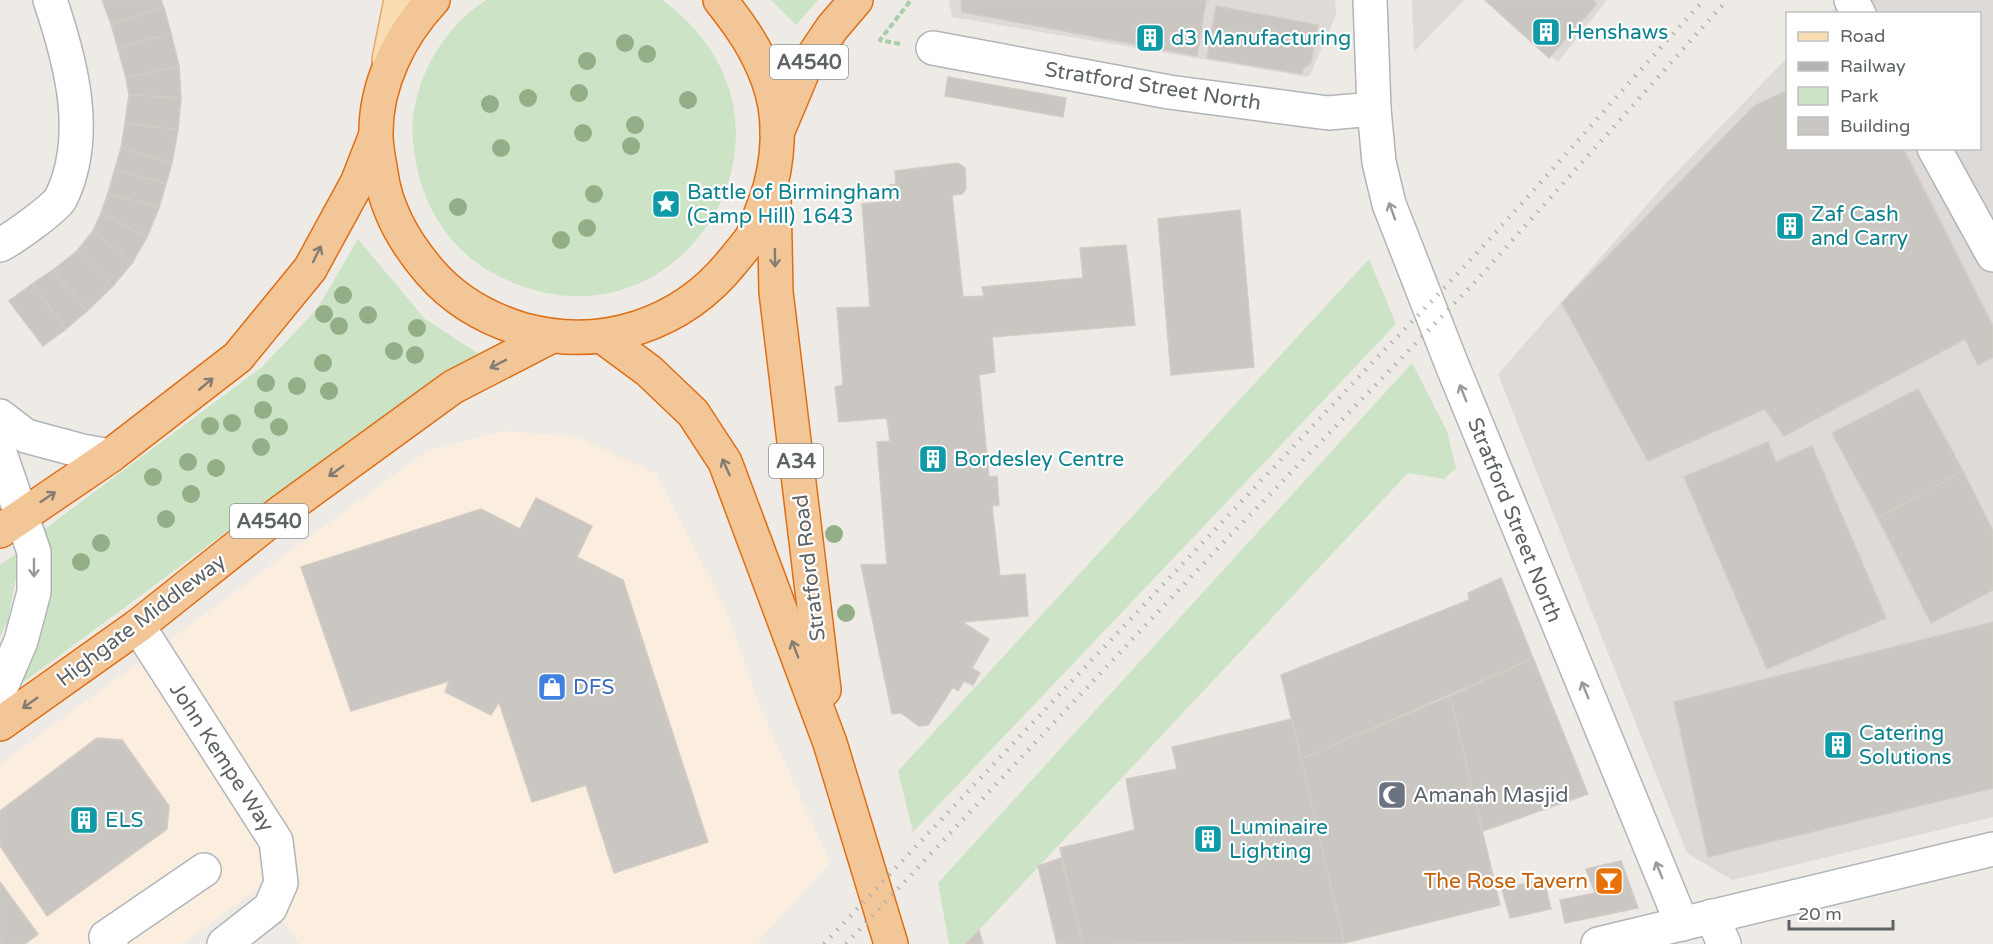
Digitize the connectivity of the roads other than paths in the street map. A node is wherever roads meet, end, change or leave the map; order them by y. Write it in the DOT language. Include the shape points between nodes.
graph roads {
  1 [pos="50,0"];
  2 [pos="401,0"];
  3 [pos="433,0"];
  4 [pos="720,0"];
  5 [pos="856,0"];
  6 [pos="1370,0"];
  7 [pos="933,48"];
  8 [pos="386,77"];
  9 [pos="1374,109"];
  10 [pos="777,133"];
  11 [pos="376,135"];
  12 [pos="1935,150"];
  13 [pos="773,178"];
  14 [pos="0,245"];
  15 [pos="1993,255"];
  16 [pos="550,337"];
  17 [pos="603,338"];
  18 [pos="0,416"];
  19 [pos="0,453"];
  20 [pos="110,456"];
  21 [pos="10,524"];
  22 [pos="138,626"];
  23 [pos="0,690"];
  24 [pos="0,724"];
  25 [pos="830,743"];
  26 [pos="1993,849"];
  27 [pos="204,870"];
  28 [pos="1706,928"];
  29 [pos="111,944"];
  30 [pos="224,944"];
  31 [pos="891,944"];
  32 [pos="1598,944"];
  1 -- 14 [label="street" via="65,46 74,94 77,145 61,200"];
  2 -- 8 [label="main road"];
  3 -- 8 [label="highway" via="400,44"];
  4 -- 10 [label="highway" via="747,33 769,81"];
  5 -- 10 [label="highway, A4540" via="803,71"];
  6 -- 9 [label="street, Stratford Street North"];
  7 -- 9 [label="street, Stratford Street North" via="1169,92 1328,113"];
  8 -- 11 [label="highway"];
  28 -- 9 [label="street, Stratford Street North, one-way" via="1452,366 1389,204 1379,162"];
  10 -- 13 [label="highway"];
  11 -- 16 [label="highway" via="384,193 407,246 445,290 495,321"];
  20 -- 11 [label="highway, one-way" via="238,357 284,302 310,269 357,183"];
  12 -- 15 [label="street"];
  13 -- 17 [label="highway" via="752,237 714,285 662,320"];
  13 -- 25 [label="highway, Stratford Road / A34, one-way" via="776,292"];
  16 -- 17 [label="highway"];
  16 -- 22 [label="highway, Highgate Middleway / A4540, one-way" via="453,387 280,512"];
  25 -- 17 [label="highway, Stratford Road / A34, one-way" via="725,462 693,413 649,371"];
  18 -- 20 [label="street" via="26,436"];
  19 -- 21 [label="street"];
  21 -- 20 [label="highway, one-way"];
  21 -- 23 [label="street, one-way" via="34,552 34,592 21,640"];
  22 -- 24 [label="highway, Highgate Middleway / A4540, one-way"];
  22 -- 30 [label="street, John Kempe Way" via="276,841 281,883 270,908"];
  25 -- 31 [label="highway, Stratford Road / A34"];
  26 -- 28 [label="street"];
  27 -- 29 [label="street" via="106,937"];
  28 -- 32 [label="street"];
}
